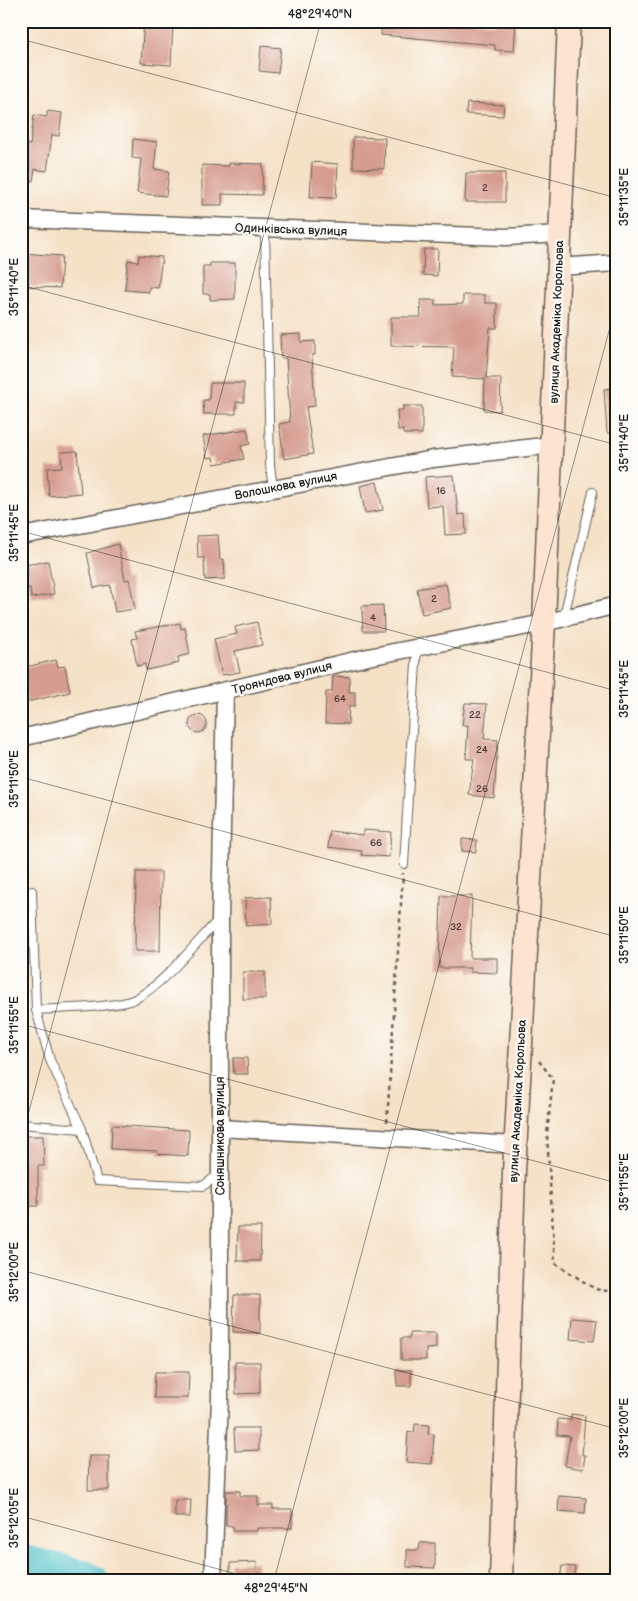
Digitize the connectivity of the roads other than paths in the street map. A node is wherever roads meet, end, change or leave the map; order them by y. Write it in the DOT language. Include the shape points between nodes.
graph roads {
  1 [pos="569,21"];
  2 [pos="21,219"];
  3 [pos="266,229"];
  4 [pos="561,234"];
  5 [pos="617,263"];
  6 [pos="559,267"];
  7 [pos="552,445"];
  8 [pos="274,489"];
  9 [pos="593,492"];
  10 [pos="21,536"];
  11 [pos="617,605"];
  12 [pos="554,620"];
  13 [pos="417,646"];
  14 [pos="225,692"];
  15 [pos="21,738"];
  16 [pos="404,864"];
  17 [pos="32,891"];
  18 [pos="220,919"];
  19 [pos="36,1010"];
  20 [pos="21,1124"];
  21 [pos="220,1128"];
  22 [pos="82,1129"];
  23 [pos="516,1146"];
  24 [pos="220,1172"];
  25 [pos="214,1580"];
  26 [pos="501,1580"];
  1 -- 4 [label="main road, вулиця Академіка Корольова"];
  2 -- 3 [label="street, Одинківська вулиця"];
  3 -- 4 [label="street, Одинківська вулиця" via="506,237"];
  3 -- 8 [label="lane" via="270,465"];
  4 -- 6 [label="main road, вулиця Академіка Корольова"];
  5 -- 6 [label="street"];
  6 -- 7 [label="main road, вулиця Академіка Корольова"];
  7 -- 8 [label="street, Волошкова вулиця" via="433,459"];
  7 -- 12 [label="main road, вулиця Академіка Корольова"];
  8 -- 10 [label="street, Волошкова вулиця"];
  9 -- 12 [label="lane"];
  11 -- 12 [label="street"];
  12 -- 13 [label="street, Трояндова вулиця"];
  12 -- 23 [label="main road, вулиця Академіка Корольова"];
  13 -- 14 [label="street, Трояндова вулиця"];
  13 -- 16 [label="lane"];
  14 -- 15 [label="street, Трояндова вулиця"];
  14 -- 18 [label="street, Соняшникова вулиця"];
  17 -- 19 [label="lane"];
  18 -- 19 [label="lane" via="154,985 133,1000"];
  18 -- 21 [label="street, Соняшникова вулиця"];
  19 -- 22 [label="lane" via="50,1060"];
  20 -- 22 [label="lane"];
  21 -- 23 [label="street"];
  21 -- 24 [label="street, Соняшникова вулиця"];
  22 -- 24 [label="lane" via="97,1181 203,1186"];
  23 -- 26 [label="main road, вулиця Академіка Корольова"];
  24 -- 25 [label="street, Соняшникова вулиця" via="220,1398"];
}
